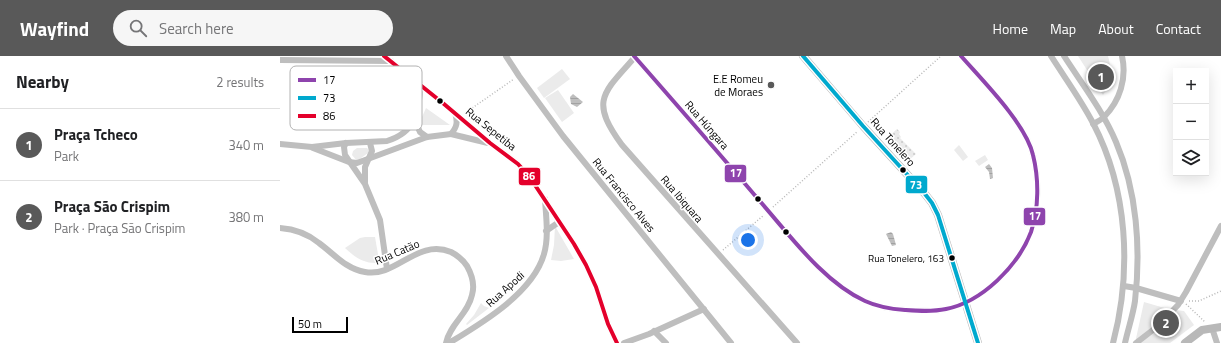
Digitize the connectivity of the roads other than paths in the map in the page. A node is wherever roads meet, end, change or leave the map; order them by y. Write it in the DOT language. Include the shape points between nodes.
graph roads {
  1 [pos="384,56"];
  2 [pos="506,56"];
  3 [pos="634,56"];
  4 [pos="803,56"];
  5 [pos="962,56"];
  6 [pos="1051,56"];
  7 [pos="1064,56"];
  8 [pos="1122,56"];
  9 [pos="280,60"];
  10 [pos="391,61"];
  11 [pos="397,66"];
  12 [pos="422,86"];
  13 [pos="458,115"];
  14 [pos="1104,118"];
  15 [pos="1093,124"];
  16 [pos="406,130"];
  17 [pos="419,130"];
  18 [pos="451,134"];
  19 [pos="400,136"];
  20 [pos="427,137"];
  21 [pos="346,143"];
  22 [pos="370,143"];
  23 [pos="490,143"];
  24 [pos="280,144"];
  25 [pos="406,144"];
  26 [pos="312,147"];
  27 [pos="1121,155"];
  28 [pos="369,160"];
  29 [pos="1109,160"];
  30 [pos="349,162"];
  31 [pos="365,184"];
  32 [pos="1130,186"];
  33 [pos="1117,189"];
  34 [pos="545,199"];
  35 [pos="550,207"];
  36 [pos="546,216"];
  37 [pos="1135,217"];
  38 [pos="1121,219"];
  39 [pos="559,222"];
  40 [pos="1221,226"];
  41 [pos="280,228"];
  42 [pos="546,231"];
  43 [pos="1218,236"];
  44 [pos="1124,250"];
  45 [pos="1138,250"];
  46 [pos="387,269"];
  47 [pos="1124,286"];
  48 [pos="1136,288"];
  49 [pos="1181,301"];
  50 [pos="965,303"];
  51 [pos="704,308"];
  52 [pos="1217,327"];
  53 [pos="654,331"];
  54 [pos="1217,341"];
  55 [pos="448,343"];
  56 [pos="617,343"];
  57 [pos="624,343"];
  58 [pos="666,343"];
  59 [pos="731,343"];
  60 [pos="797,343"];
  61 [pos="978,343"];
  62 [pos="1113,343"];
  63 [pos="1125,343"];
  64 [pos="1136,343"];
  65 [pos="1184,343"];
  1 -- 10 [label="street, Rua Sepetiba"];
  2 -- 51 [label="street, Rua Francisco Alves" via="563,136"];
  3 -- 50 [label="street, Rua Húngara" via="824,273 847,292 866,302 887,308 923,312"];
  3 -- 60 [label="street, Rua Ibiquara" via="604,95 602,106 605,119 622,146"];
  4 -- 50 [label="street, Rua Tonelero" via="932,203"];
  5 -- 50 [label="street, Rua Húngara" via="1009,112 1024,135 1033,153 1038,181 1031,232 1022,249 1000,278"];
  6 -- 15 [label="street"];
  7 -- 14 [label="street"];
  8 -- 14 [label="street" via="1124,80 1121,90"];
  9 -- 10 [label="street"];
  10 -- 11 [label="street, Rua Sepetiba"];
  12 -- 13 [label="street, Rua Sepetiba"];
  13 -- 18 [label="street" via="457,125"];
  13 -- 23 [label="street, Rua Sepetiba"];
  14 -- 15 [label="street"];
  14 -- 27 [label="street"];
  15 -- 29 [label="street"];
  16 -- 19 [label="street"];
  17 -- 20 [label="street"];
  18 -- 20 [label="street"];
  18 -- 23 [label="street"];
  19 -- 22 [label="street"];
  19 -- 25 [label="street"];
  20 -- 25 [label="street"];
  21 -- 22 [label="street"];
  21 -- 26 [label="street"];
  21 -- 30 [label="street" via="344,152"];
  22 -- 28 [label="street" via="372,151"];
  23 -- 34 [label="street, Rua Sepetiba" via="518,164"];
  24 -- 26 [label="street"];
  25 -- 28 [label="street"];
  26 -- 30 [label="street"];
  27 -- 29 [label="street"];
  27 -- 32 [label="street"];
  28 -- 30 [label="street"];
  28 -- 31 [label="street" via="364,172"];
  29 -- 33 [label="street"];
  30 -- 31 [label="street"];
  31 -- 46 [label="street" via="380,220"];
  32 -- 33 [label="street"];
  32 -- 37 [label="street"];
  33 -- 38 [label="street"];
  34 -- 35 [label="street, Rua Sepetiba"];
  34 -- 36 [label="street, Rua Apodi"];
  35 -- 36 [label="street, Rua Apodi"];
  35 -- 39 [label="street, Rua Sepetiba"];
  36 -- 42 [label="street, Rua Apodi"];
  37 -- 38 [label="street"];
  37 -- 45 [label="street"];
  38 -- 44 [label="street"];
  39 -- 42 [label="street"];
  39 -- 56 [label="street, Rua Sepetiba" via="586,265"];
  40 -- 43 [label="street"];
  41 -- 46 [label="street, Rua Catão" via="305,234 357,271 374,273"];
  42 -- 55 [label="street, Rua Apodi" via="544,254 533,279 484,321"];
  43 -- 49 [label="street"];
  44 -- 45 [label="street"];
  44 -- 47 [label="street"];
  45 -- 48 [label="street"];
  46 -- 55 [label="street, Rua Catão" via="426,250 444,250 461,258 472,278 472,296 468,306 452,327 447,337"];
  47 -- 48 [label="street"];
  47 -- 62 [label="street"];
  48 -- 49 [label="street"];
  48 -- 63 [label="street"];
  49 -- 64 [label="street" via="1158,326"];
  50 -- 61 [label="street, Rua Tonelero"];
  51 -- 53 [label="street"];
  51 -- 59 [label="street, Rua Francisco Alves"];
  52 -- 54 [label="street"];
  52 -- 65 [label="street" via="1202,330"];
  53 -- 57 [label="street"];
  53 -- 58 [label="street"];
}
